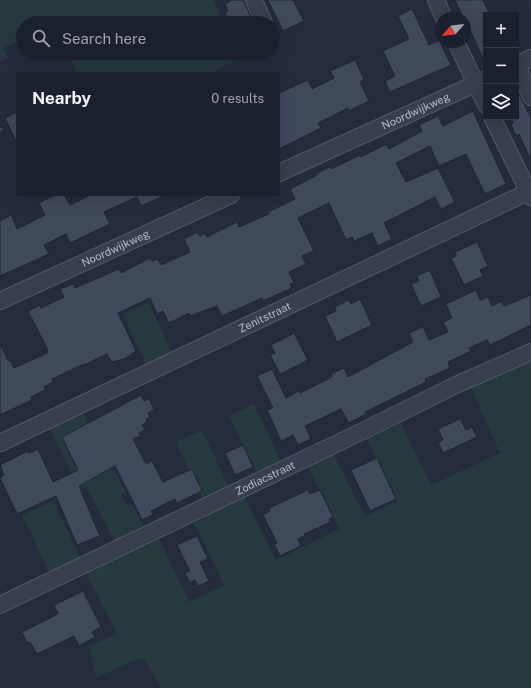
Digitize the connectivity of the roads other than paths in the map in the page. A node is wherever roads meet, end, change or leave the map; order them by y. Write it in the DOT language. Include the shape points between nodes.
graph roads {
  1 [pos="254,0"];
  2 [pos="436,0"];
  3 [pos="441,12"];
  4 [pos="261,16"];
  5 [pos="460,48"];
  6 [pos="521,63"];
  7 [pos="481,81"];
  8 [pos="531,97"];
  9 [pos="493,120"];
  10 [pos="280,173"];
  11 [pos="530,195"];
  12 [pos="229,196"];
  13 [pos="0,300"];
  14 [pos="531,352"];
  15 [pos="0,443"];
  16 [pos="0,604"];
  1 -- 4 [label="street"];
  2 -- 3 [label="street"];
  5 -- 7 [label="street"];
  6 -- 8 [label="street"];
  7 -- 10 [label="street, Noordwijkweg"];
  9 -- 11 [label="street"];
  11 -- 15 [label="street, Zenitstraat"];
  12 -- 13 [label="street, Noordwijkweg"];
  14 -- 16 [label="street, Zodiacstraat" via="458,384"];
}
